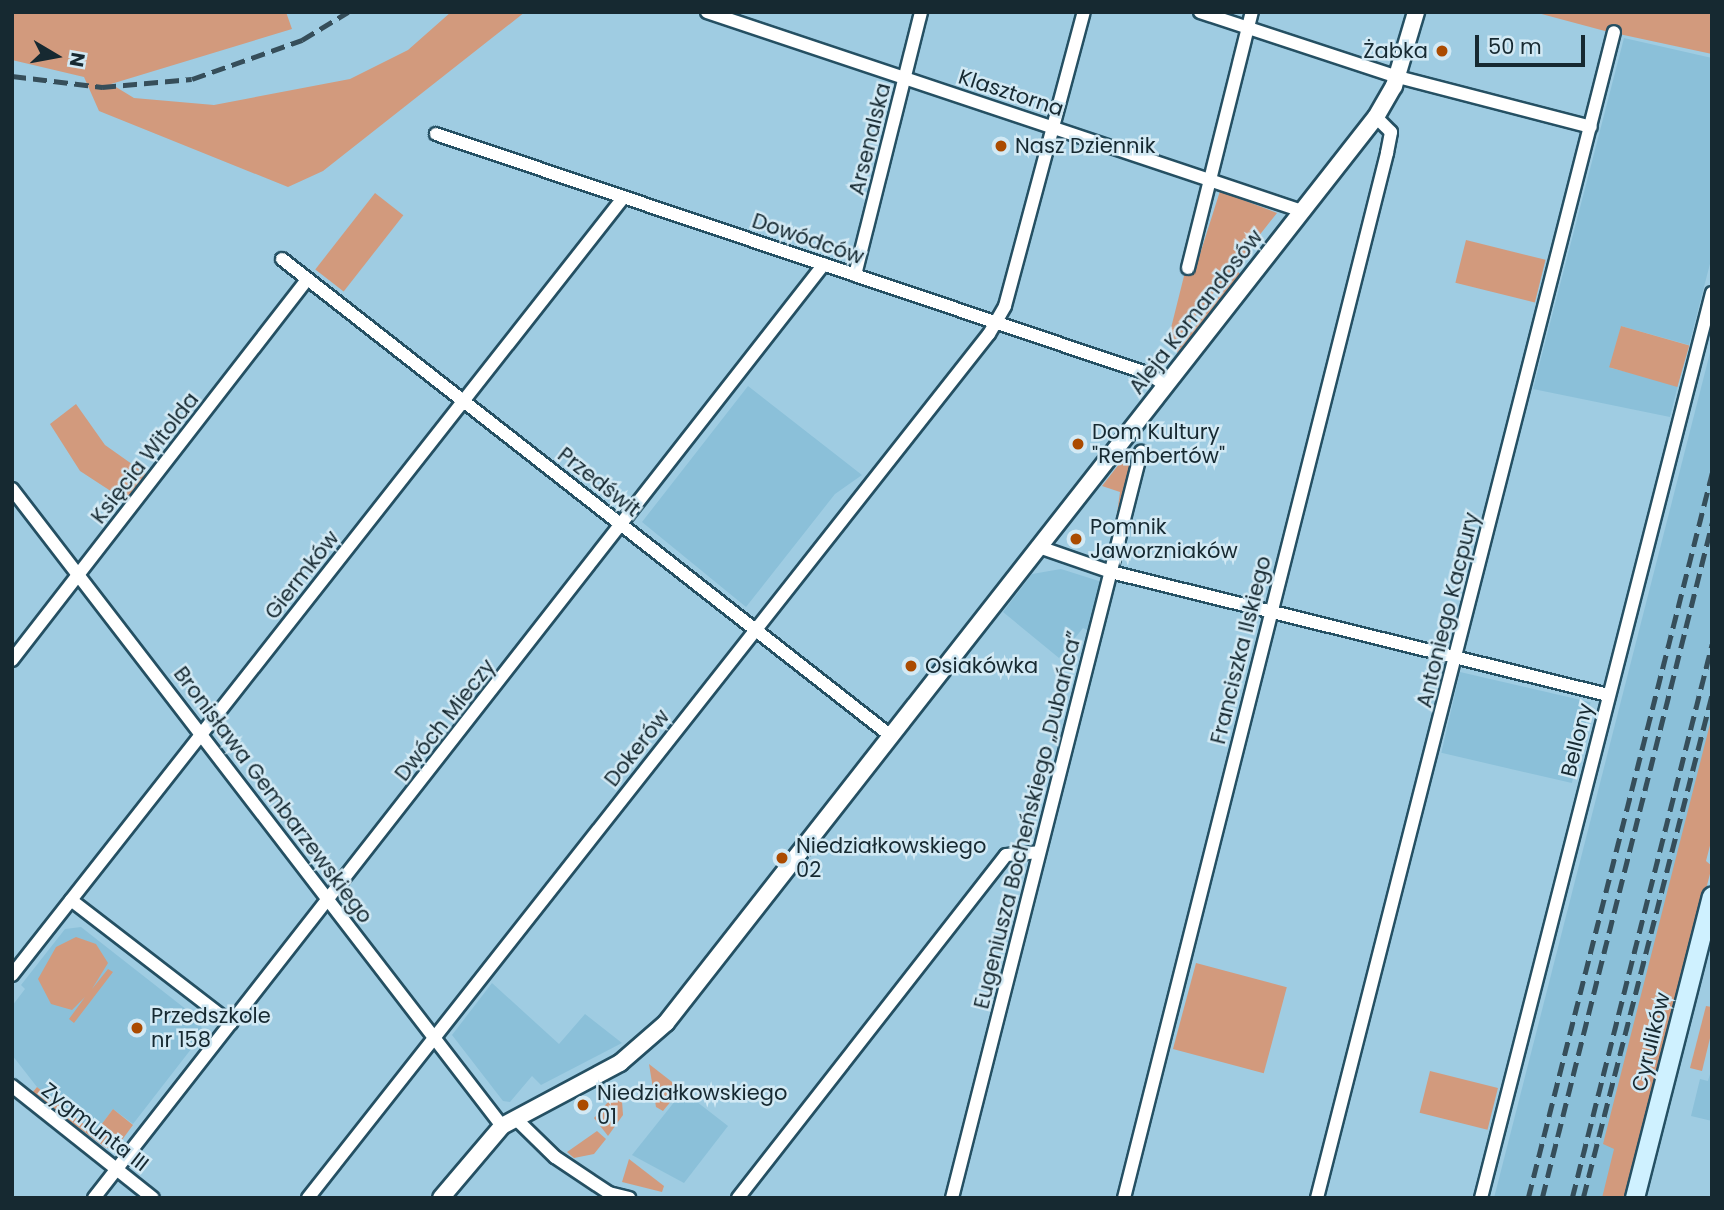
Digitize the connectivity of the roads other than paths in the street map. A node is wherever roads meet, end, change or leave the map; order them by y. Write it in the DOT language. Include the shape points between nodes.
graph roads {
  1 [pos="707,12"];
  2 [pos="921,12"];
  3 [pos="1084,12"];
  4 [pos="1200,12"];
  5 [pos="1252,12"];
  6 [pos="1416,12"];
  7 [pos="1248,29"];
  8 [pos="1614,32"];
  9 [pos="1398,77"];
  10 [pos="905,78"];
  11 [pos="1376,117"];
  12 [pos="1591,127"];
  13 [pos="1054,128"];
  14 [pos="436,134"];
  15 [pos="1210,178"];
  16 [pos="623,198"];
  17 [pos="1302,211"];
  18 [pos="282,260"];
  19 [pos="824,264"];
  20 [pos="1188,268"];
  21 [pos="855,275"];
  22 [pos="307,280"];
  23 [pos="1712,293"];
  24 [pos="997,322"];
  25 [pos="1165,385"];
  26 [pos="464,401"];
  27 [pos="1141,452"];
  28 [pos="12,489"];
  29 [pos="623,524"];
  30 [pos="1039,547"];
  31 [pos="1111,572"];
  32 [pos="78,576"];
  33 [pos="1273,611"];
  34 [pos="756,628"];
  35 [pos="1456,656"];
  36 [pos="12,660"];
  37 [pos="1608,695"];
  38 [pos="202,732"];
  39 [pos="891,736"];
  40 [pos="1039,852"];
  41 [pos="1712,897"];
  42 [pos="328,898"];
  43 [pos="71,900"];
  44 [pos="12,975"];
  45 [pos="231,1023"];
  46 [pos="434,1039"];
  47 [pos="12,1086"];
  48 [pos="508,1122"];
  49 [pos="117,1170"];
  50 [pos="608,1196"];
  51 [pos="94,1198"];
  52 [pos="153,1198"];
  53 [pos="308,1198"];
  54 [pos="441,1198"];
  55 [pos="629,1198"];
  56 [pos="738,1198"];
  57 [pos="952,1198"];
  58 [pos="1124,1198"];
  59 [pos="1317,1198"];
  60 [pos="1481,1198"];
  61 [pos="1635,1198"];
  1 -- 10 [label="street, Klasztorna"];
  2 -- 10 [label="street, Arsenalska"];
  3 -- 13 [label="street"];
  4 -- 7 [label="street"];
  5 -- 7 [label="street"];
  6 -- 9 [label="street"];
  7 -- 9 [label="street"];
  7 -- 15 [label="street"];
  8 -- 12 [label="street, Antoniego Kacpury"];
  9 -- 11 [label="street, Aleja Komandosów"];
  9 -- 12 [label="street"];
  10 -- 13 [label="street, Klasztorna"];
  10 -- 21 [label="street, Arsenalska"];
  11 -- 17 [label="street, Aleja Komandosów"];
  11 -- 33 [label="street, Franciszka Ilskiego" via="1391,136"];
  12 -- 35 [label="street, Antoniego Kacpury"];
  13 -- 15 [label="street, Klasztorna"];
  13 -- 24 [label="street"];
  14 -- 16 [label="street, Dowódców"];
  15 -- 17 [label="street, Klasztorna"];
  15 -- 20 [label="street"];
  16 -- 19 [label="street, Dowódców"];
  16 -- 26 [label="street, Giermków"];
  17 -- 25 [label="street, Aleja Komandosów"];
  18 -- 22 [label="street, Przedświt"];
  19 -- 21 [label="street, Dowódców"];
  19 -- 29 [label="street, Dwóch Mieczy"];
  21 -- 24 [label="street, Dowódców"];
  22 -- 26 [label="street, Przedświt"];
  22 -- 32 [label="street, Księcia Witolda"];
  23 -- 37 [label="street, Bellony"];
  24 -- 25 [label="street, Dowódców" via="1149,374"];
  24 -- 34 [label="street, Dokerów"];
  25 -- 30 [label="street, Aleja Komandosów"];
  26 -- 29 [label="street, Przedświt"];
  26 -- 38 [label="street, Giermków"];
  27 -- 31 [label="street, Eugeniusza Bocheńskiego „Dubańca”"];
  28 -- 32 [label="street, Bronisława Gembarzewskiego"];
  29 -- 34 [label="street, Przedświt"];
  29 -- 42 [label="street, Dwóch Mieczy"];
  30 -- 31 [label="street"];
  30 -- 39 [label="street, Aleja Komandosów"];
  31 -- 33 [label="street"];
  31 -- 40 [label="street, Eugeniusza Bocheńskiego „Dubańca”"];
  32 -- 36 [label="street, Księcia Witolda"];
  32 -- 38 [label="street, Bronisława Gembarzewskiego"];
  33 -- 35 [label="street"];
  33 -- 58 [label="street, Franciszka Ilskiego"];
  34 -- 39 [label="street, Przedświt"];
  34 -- 46 [label="street, Dokerów"];
  35 -- 37 [label="street"];
  35 -- 59 [label="street, Antoniego Kacpury"];
  37 -- 60 [label="street, Bellony"];
  38 -- 42 [label="street, Bronisława Gembarzewskiego"];
  38 -- 43 [label="street, Giermków"];
  39 -- 48 [label="street, Aleja Komandosów" via="639,1050"];
  40 -- 56 [label="street" via="1006,855"];
  40 -- 57 [label="street, Eugeniusza Bocheńskiego „Dubańca”"];
  41 -- 61 [label="main road, Cyrulików"];
  42 -- 45 [label="street, Dwóch Mieczy"];
  42 -- 46 [label="street, Bronisława Gembarzewskiego"];
  43 -- 44 [label="street, Giermków"];
  43 -- 45 [label="street"];
  45 -- 49 [label="street, Dwóch Mieczy"];
  46 -- 48 [label="street, Bronisława Gembarzewskiego"];
  46 -- 53 [label="street, Dokerów"];
  47 -- 49 [label="street, Zygmunta III"];
  48 -- 50 [label="street, Bronisława Gembarzewskiego"];
  48 -- 54 [label="street"];
  49 -- 51 [label="street, Dwóch Mieczy"];
  49 -- 52 [label="street, Zygmunta III"];
  50 -- 55 [label="street, Bronisława Gembarzewskiego"];
}
